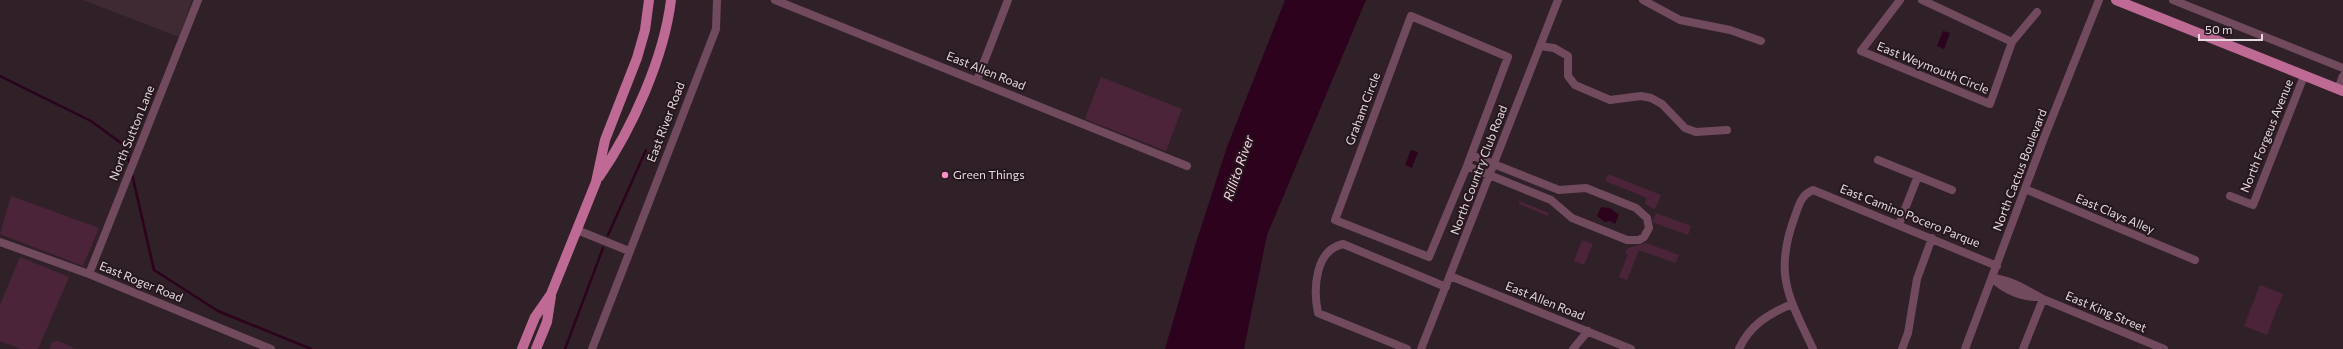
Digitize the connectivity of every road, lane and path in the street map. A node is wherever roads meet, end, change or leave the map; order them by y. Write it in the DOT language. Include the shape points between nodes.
graph roads {
  1 [pos="198,0"];
  2 [pos="649,0"];
  3 [pos="671,0"];
  4 [pos="717,0"];
  5 [pos="775,0"];
  6 [pos="1008,0"];
  7 [pos="1558,0"];
  8 [pos="1643,0"];
  9 [pos="1900,0"];
  10 [pos="1922,0"];
  11 [pos="2099,0"];
  12 [pos="2116,0"];
  13 [pos="2173,0"];
  14 [pos="2037,12"];
  15 [pos="1762,41"];
  16 [pos="2012,42"];
  17 [pos="1540,46"];
  18 [pos="2343,68"];
  19 [pos="2304,76"];
  20 [pos="2343,76"];
  21 [pos="977,80"];
  22 [pos="2340,90"];
  23 [pos="1727,130"];
  24 [pos="1471,154"];
  25 [pos="1878,160"];
  26 [pos="1494,164"];
  27 [pos="1187,166"];
  28 [pos="1467,166"];
  29 [pos="1490,175"];
  30 [pos="1918,176"];
  31 [pos="596,182"];
  32 [pos="2025,189"];
  33 [pos="1952,190"];
  34 [pos="2230,196"];
  35 [pos="1899,224"];
  36 [pos="577,230"];
  37 [pos="1932,238"];
  38 [pos="0,242"];
  39 [pos="630,251"];
  40 [pos="2195,260"];
  41 [pos="1997,266"];
  42 [pos="90,274"];
  43 [pos="1450,276"];
  44 [pos="1992,278"];
  45 [pos="1446,287"];
  46 [pos="551,294"];
  47 [pos="2041,298"];
  48 [pos="1792,304"];
  49 [pos="1588,331"];
  50 [pos="271,349"];
  51 [pos="522,349"];
  52 [pos="536,349"];
  53 [pos="592,349"];
  54 [pos="1407,349"];
  55 [pos="1421,349"];
  56 [pos="1573,349"];
  57 [pos="1631,349"];
  58 [pos="1738,349"];
  59 [pos="1813,349"];
  60 [pos="1902,349"];
  61 [pos="1966,349"];
  62 [pos="2023,349"];
  63 [pos="2164,349"];
  1 -- 42 [label="street, North Sutton Lane"];
  2 -- 31 [label="main road" via="645,30 637,58 605,140"];
  3 -- 31 [label="main road" via="665,32 650,76 619,148"];
  4 -- 39 [label="street, East River Road" via="716,30"];
  5 -- 21 [label="street, East Allen Road"];
  6 -- 21 [label="street"];
  7 -- 17 [label="street, North Country Club Road"];
  8 -- 15 [label="street" via="1680,20 1730,30"];
  9 -- 16 [label="street, East Weymouth Circle" via="1861,51 1990,104"];
  10 -- 16 [label="street"];
  11 -- 32 [label="street, North Cactus Boulevard"];
  12 -- 19 [label="main road"];
  13 -- 18 [label="street"];
  14 -- 16 [label="street"];
  17 -- 23 [label="street" via="1558,49 1568,56 1568,76 1575,85 1610,100 1641,96 1651,98 1662,104 1685,128 1696,132"];
  17 -- 26 [label="street, North Country Club Road"];
  19 -- 22 [label="main road"];
  19 -- 34 [label="street, North Forgeus Avenue" via="2253,205"];
  20 -- 22 [label="street"];
  21 -- 27 [label="street, East Allen Road"];
  24 -- 26 [label="street"];
  24 -- 28 [label="street, Graham Circle"];
  24 -- 28 [label="street, Graham Circle" via="1508,57 1411,16 1335,220 1429,258"];
  25 -- 30 [label="street"];
  26 -- 29 [label="street, North Country Club Road"];
  26 -- 29 [label="street" via="1558,190 1586,188 1636,208 1647,218 1649,228 1639,240 1627,240 1572,218 1551,200"];
  28 -- 29 [label="street"];
  29 -- 43 [label="street, North Country Club Road"];
  30 -- 33 [label="street"];
  30 -- 35 [label="street"];
  31 -- 36 [label="main road"];
  32 -- 40 [label="street, East Clays Alley"];
  32 -- 41 [label="street, North Cactus Boulevard"];
  35 -- 37 [label="street, East Camino Pocero Parque"];
  35 -- 48 [label="street, East Camino Pocero Parque" via="1813,190 1807,192 1800,200 1783,256 1785,281"];
  36 -- 39 [label="street"];
  36 -- 46 [label="main road"];
  37 -- 41 [label="street, East Camino Pocero Parque"];
  37 -- 60 [label="street" via="1917,279 1908,333"];
  38 -- 42 [label="street, East Roger Road"];
  39 -- 53 [label="street, East River Road"];
  41 -- 44 [label="street, North Cactus Boulevard"];
  42 -- 50 [label="street, East Roger Road"];
  43 -- 45 [label="street, North Country Club Road"];
  43 -- 49 [label="street, East Allen Road"];
  44 -- 47 [label="street, East King Street" via="2003,279 2031,290"];
  44 -- 61 [label="street, North Cactus Boulevard"];
  45 -- 54 [label="street" via="1343,244 1331,247 1323,255 1316,284 1315,299 1318,313"];
  45 -- 55 [label="street, North Country Club Road"];
  46 -- 51 [label="main road" via="535,316"];
  46 -- 52 [label="main road" via="547,322"];
  47 -- 62 [label="street"];
  47 -- 63 [label="street, East King Street"];
  48 -- 58 [label="street" via="1764,317 1751,328"];
  48 -- 59 [label="street"];
  49 -- 56 [label="street"];
  49 -- 57 [label="street, East Allen Road"];
}
